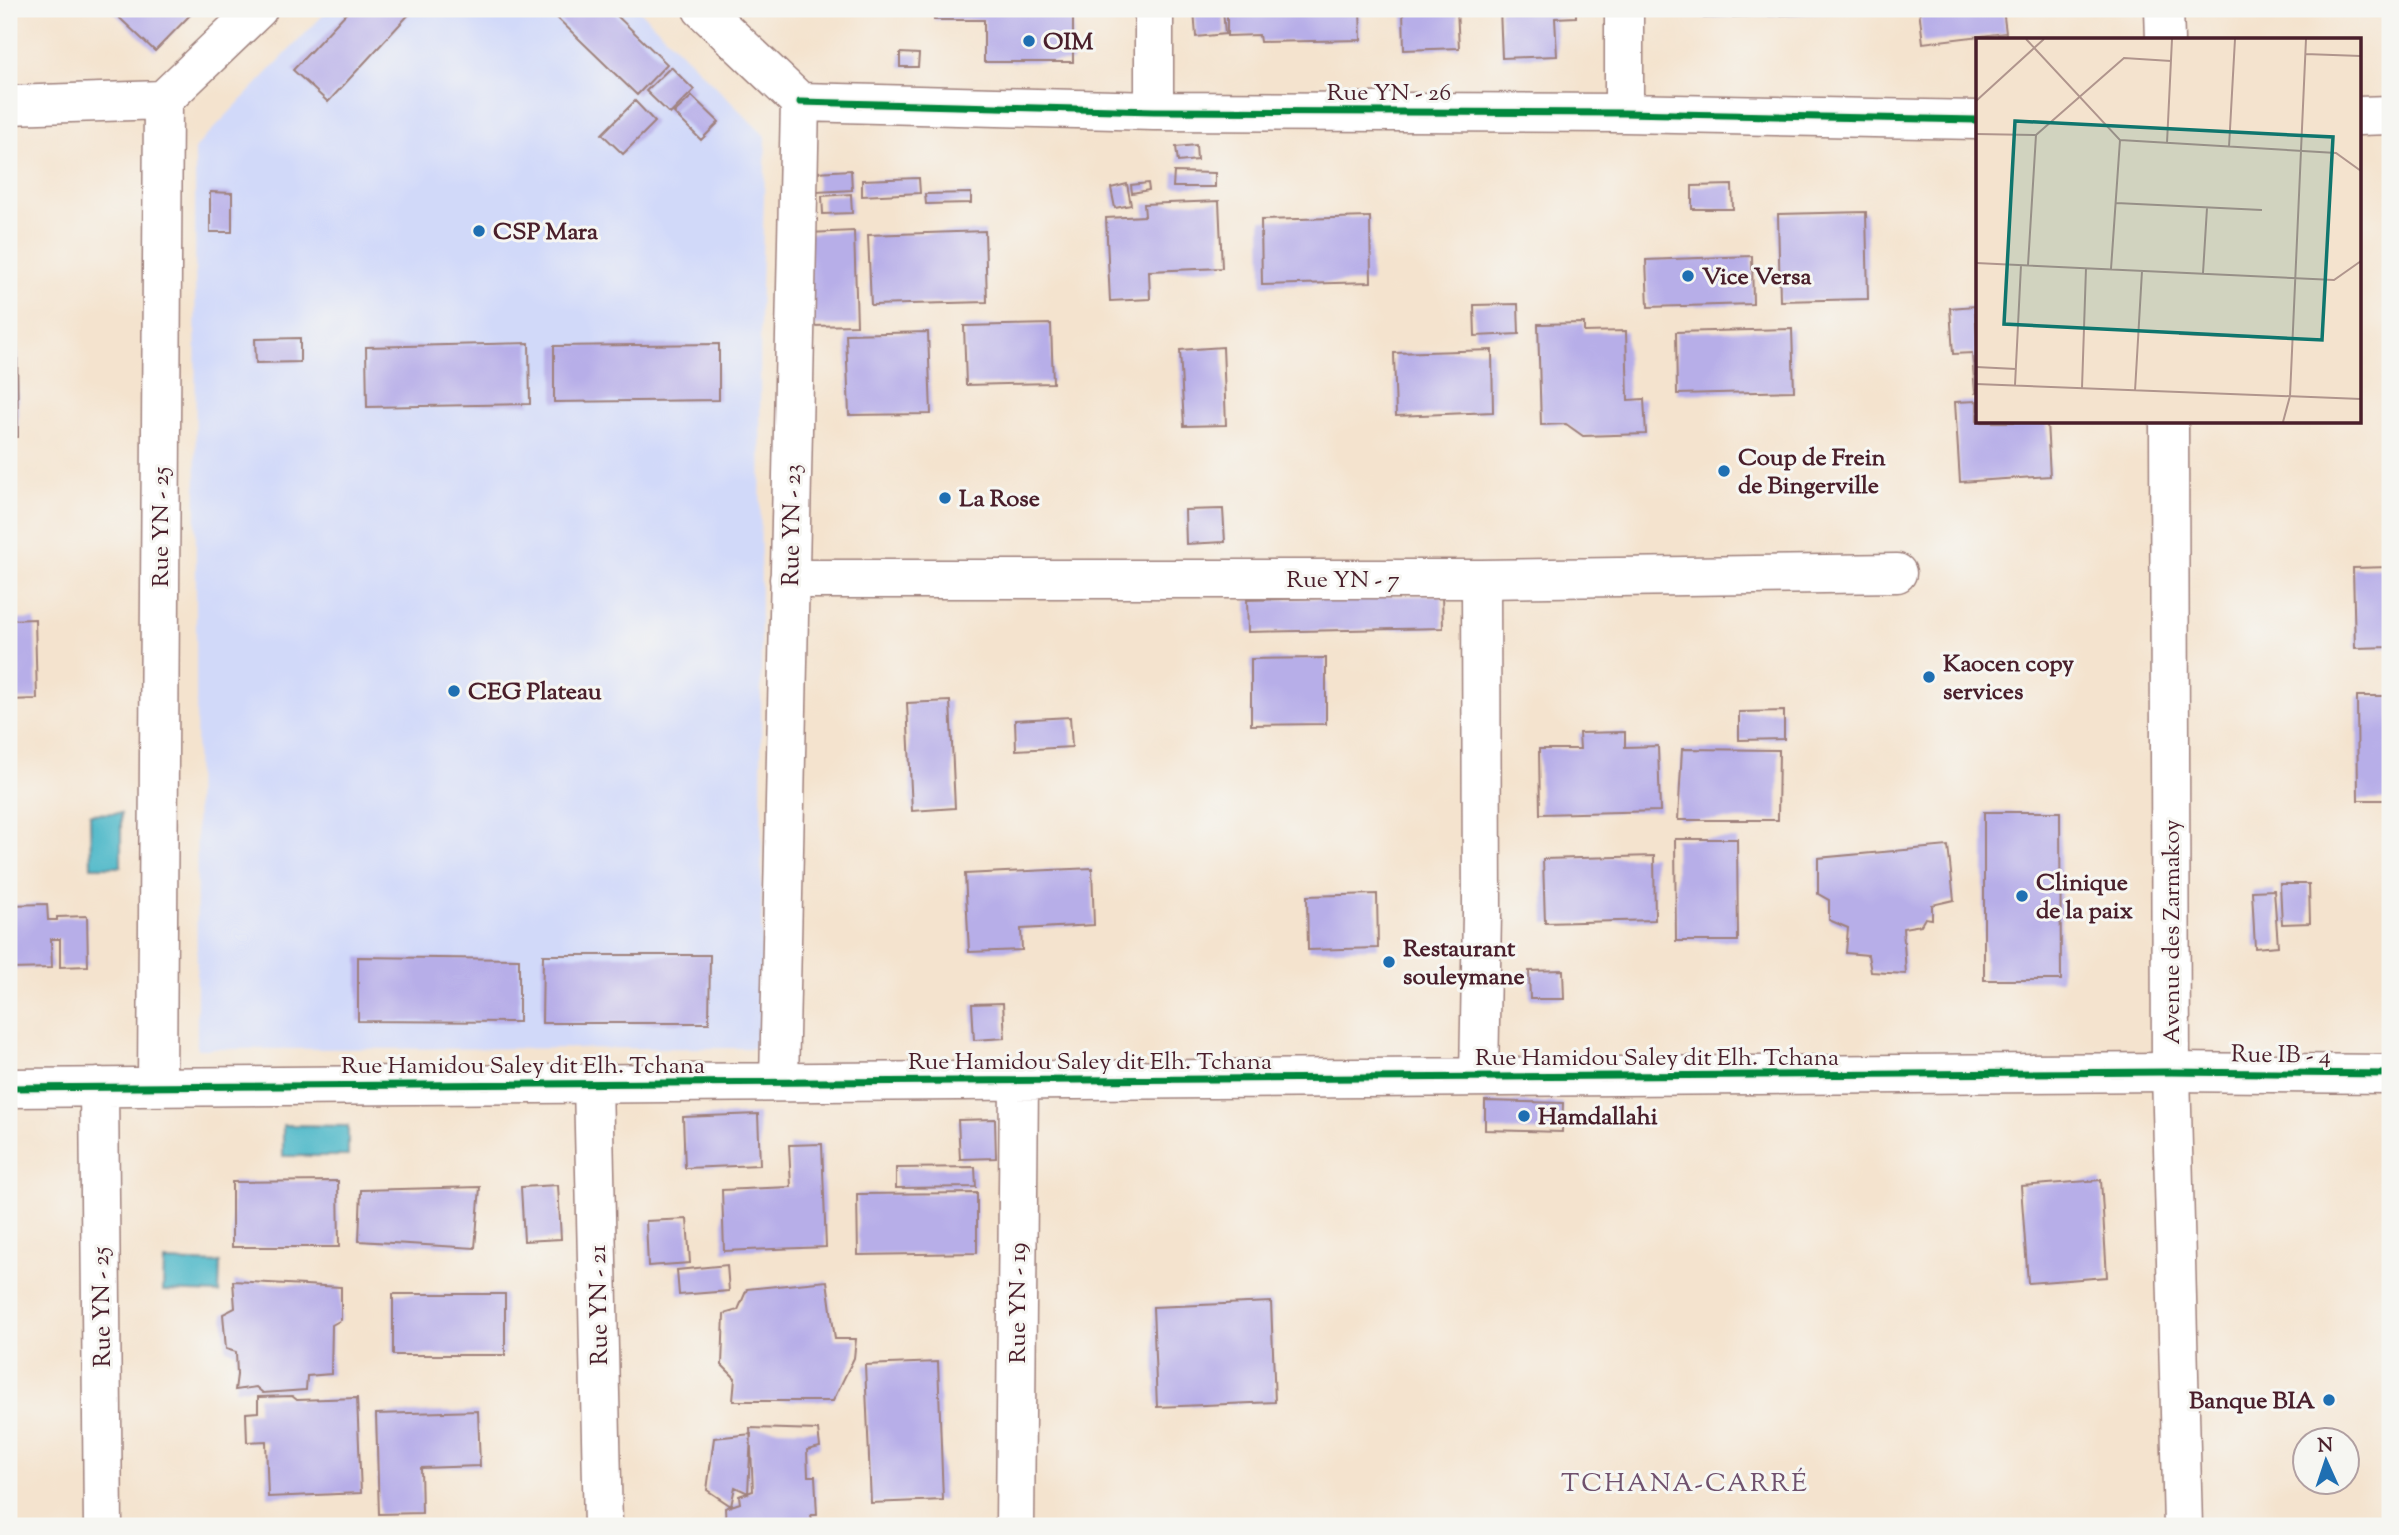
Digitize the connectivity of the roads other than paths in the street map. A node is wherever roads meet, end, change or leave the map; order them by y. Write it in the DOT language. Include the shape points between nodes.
graph roads {
  1 [pos="258,9"];
  2 [pos="702,9"];
  3 [pos="1154,9"];
  4 [pos="1623,9"];
  5 [pos="2164,9"];
  6 [pos="2165,38"];
  7 [pos="163,100"];
  8 [pos="800,102"];
  9 [pos="9,105"];
  10 [pos="1154,111"];
  11 [pos="1624,113"];
  12 [pos="2390,115"];
  13 [pos="2360,116"];
  14 [pos="1976,120"];
  15 [pos="2169,424"];
  16 [pos="1897,573"];
  17 [pos="789,579"];
  18 [pos="1481,579"];
  19 [pos="2171,1072"];
  20 [pos="2390,1074"];
  21 [pos="1479,1077"];
  22 [pos="1019,1081"];
  23 [pos="779,1082"];
  24 [pos="593,1084"];
  25 [pos="157,1086"];
  26 [pos="99,1087"];
  27 [pos="9,1088"];
  28 [pos="603,1524"];
  29 [pos="103,1526"];
  30 [pos="1015,1526"];
  31 [pos="2183,1526"];
  1 -- 7 [label="street"];
  2 -- 8 [label="street"];
  3 -- 10 [label="street"];
  4 -- 11 [label="street"];
  5 -- 6 [label="street"];
  7 -- 9 [label="street"];
  7 -- 25 [label="street, Rue YN - 25"];
  8 -- 10 [label="street, Rue YN - 26"];
  8 -- 17 [label="street, Rue YN - 23"];
  10 -- 11 [label="street, Rue YN - 26"];
  11 -- 14 [label="street, Rue YN - 26"];
  12 -- 13 [label="street"];
  15 -- 19 [label="street, Avenue des Zarmakoy"];
  16 -- 18 [label="street, Rue YN - 7"];
  17 -- 18 [label="street, Rue YN - 7"];
  17 -- 23 [label="street, Rue YN - 23"];
  18 -- 21 [label="street"];
  19 -- 20 [label="street, Rue IB - 4"];
  19 -- 21 [label="street, Rue Hamidou Saley dit Elh. Tchana"];
  19 -- 31 [label="street, Avenue des Zarmakoy"];
  21 -- 22 [label="street, Rue Hamidou Saley dit Elh. Tchana"];
  22 -- 23 [label="street, Rue Hamidou Saley dit Elh. Tchana"];
  22 -- 30 [label="street, Rue YN - 19"];
  23 -- 24 [label="street, Rue Hamidou Saley dit Elh. Tchana"];
  24 -- 25 [label="street, Rue Hamidou Saley dit Elh. Tchana"];
  24 -- 28 [label="street, Rue YN - 21"];
  25 -- 26 [label="street, Rue Hamidou Saley dit Elh. Tchana"];
  26 -- 27 [label="street, Rue Hamidou Saley dit Elh. Tchana"];
  26 -- 29 [label="street, Rue YN - 25"];
}
